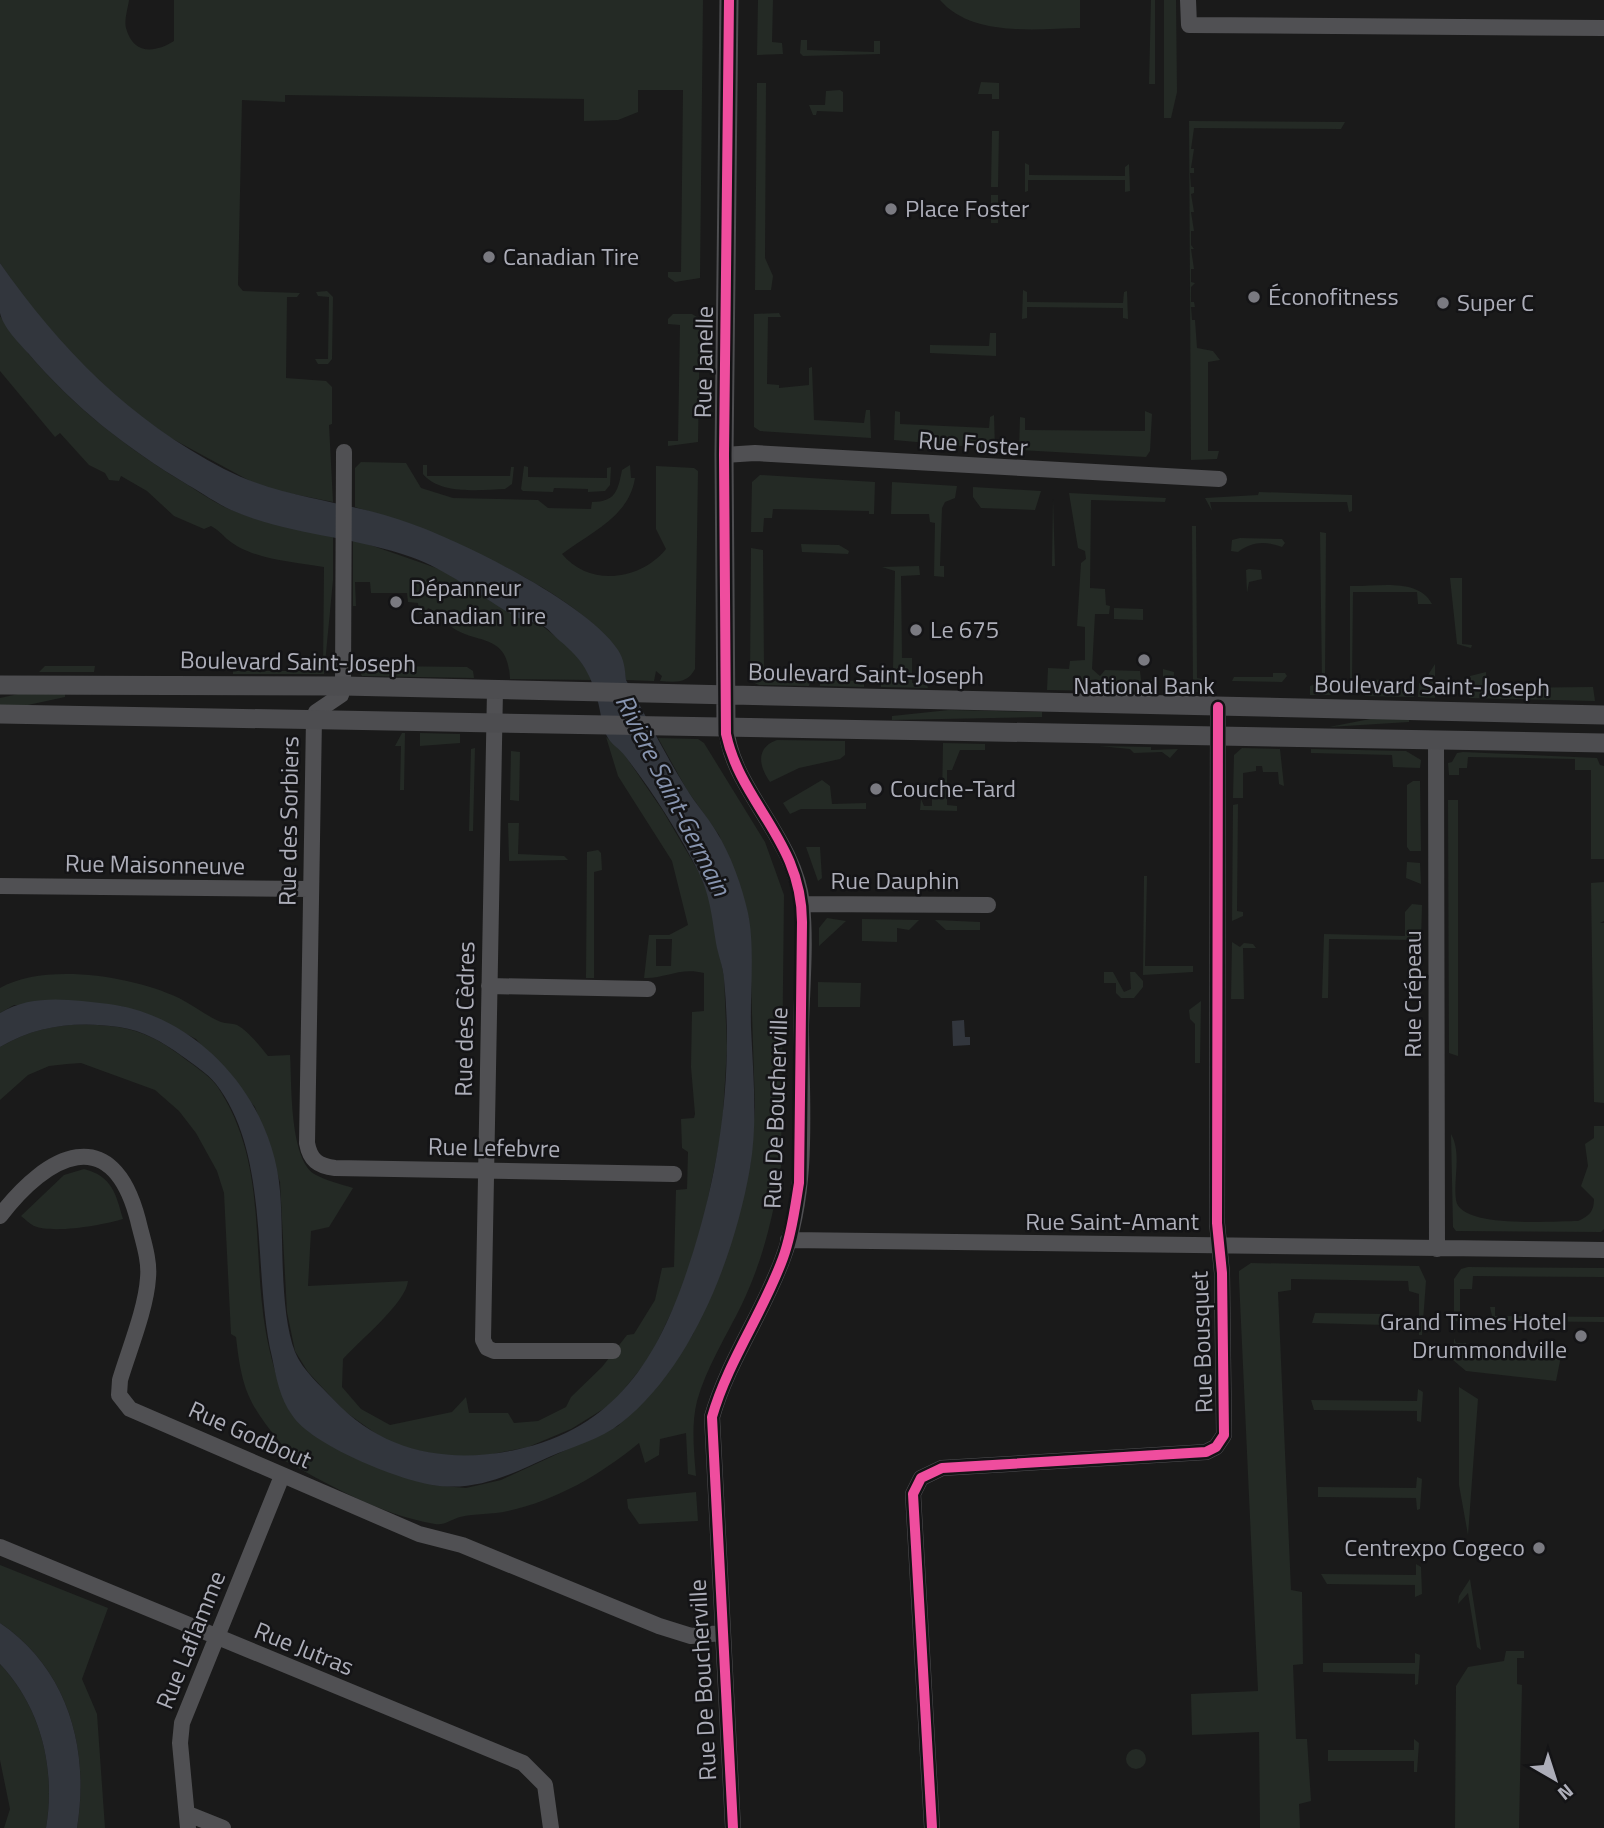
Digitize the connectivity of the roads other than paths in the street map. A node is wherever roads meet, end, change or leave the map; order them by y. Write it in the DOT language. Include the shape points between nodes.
graph roads {
  1 [pos="729,0"];
  2 [pos="1188,0"];
  3 [pos="1604,28"];
  4 [pos="344,452"];
  5 [pos="724,455"];
  6 [pos="1219,479"];
  7 [pos="0,685"];
  8 [pos="343,686"];
  9 [pos="495,690"];
  10 [pos="725,696"];
  11 [pos="1218,707"];
  12 [pos="0,714"];
  13 [pos="1604,715"];
  14 [pos="314,718"];
  15 [pos="494,721"];
  16 [pos="726,725"];
  17 [pos="1218,735"];
  18 [pos="1436,739"];
  19 [pos="1604,743"];
  20 [pos="0,886"];
  21 [pos="310,889"];
  22 [pos="802,904"];
  23 [pos="988,905"];
  24 [pos="489,986"];
  25 [pos="648,989"];
  26 [pos="315,1161"];
  27 [pos="485,1171"];
  28 [pos="674,1174"];
  29 [pos="0,1216"];
  30 [pos="788,1240"];
  31 [pos="1218,1246"];
  32 [pos="1437,1249"];
  33 [pos="1604,1250"];
  34 [pos="613,1352"];
  35 [pos="282,1476"];
  36 [pos="0,1547"];
  37 [pos="721,1633"];
  38 [pos="216,1638"];
  39 [pos="188,1821"];
  40 [pos="223,1828"];
  41 [pos="551,1828"];
  42 [pos="733,1828"];
  43 [pos="932,1828"];
  1 -- 5 [label="main road, Rue Janelle"];
  2 -- 3 [label="street" via="1189,25"];
  4 -- 8 [label="street"];
  5 -- 6 [label="street, Rue Foster"];
  5 -- 10 [label="main road, Rue Janelle"];
  7 -- 8 [label="main road, Boulevard Saint-Joseph"];
  8 -- 9 [label="main road, Boulevard Saint-Joseph"];
  8 -- 14 [label="street, Rue des Sorbiers" via="341,695"];
  9 -- 10 [label="main road, Boulevard Saint-Joseph"];
  9 -- 15 [label="street, Rue des Cèdres"];
  10 -- 11 [label="main road, Boulevard Saint-Joseph"];
  10 -- 16 [label="main road, Rue Janelle"];
  11 -- 13 [label="main road, Boulevard Saint-Joseph"];
  11 -- 17 [label="street, Rue Bousquet"];
  12 -- 14 [label="main road"];
  14 -- 15 [label="main road"];
  14 -- 21 [label="street, Rue des Sorbiers"];
  15 -- 16 [label="main road"];
  15 -- 24 [label="street, Rue des Cèdres"];
  16 -- 17 [label="main road"];
  16 -- 22 [label="street, Rue De Boucherville" via="741,773 789,858"];
  17 -- 18 [label="main road"];
  17 -- 31 [label="street, Rue Bousquet"];
  18 -- 19 [label="main road"];
  18 -- 32 [label="street, Rue Crépeau"];
  20 -- 21 [label="street, Rue Maisonneuve"];
  21 -- 26 [label="street, Rue des Sorbiers" via="307,1143"];
  22 -- 23 [label="street, Rue Dauphin"];
  22 -- 30 [label="street, Rue De Boucherville" via="799,1183"];
  24 -- 25 [label="street"];
  24 -- 27 [label="street, Rue des Cèdres"];
  26 -- 27 [label="street, Rue Lefebvre" via="335,1168"];
  27 -- 28 [label="street, Rue Lefebvre"];
  27 -- 34 [label="street, Rue des Cèdres" via="481,1330 487,1348"];
  29 -- 35 [label="street, Rue Godbout" via="33,1182 67,1158 92,1157 112,1168 134,1205 149,1278 120,1380 121,1400 136,1412"];
  30 -- 31 [label="street, Rue Saint-Amant"];
  30 -- 37 [label="street, Rue De Boucherville" via="712,1417"];
  31 -- 32 [label="street, Rue Saint-Amant"];
  31 -- 43 [label="street, Rue Bousquet" via="1225,1426 1216,1447 1200,1453 942,1468 917,1482 914,1506"];
  32 -- 33 [label="street, Rue Saint-Amant"];
  35 -- 37 [label="street, Rue Godbout" via="659,1626 691,1636"];
  35 -- 38 [label="street, Rue Laflamme"];
  36 -- 38 [label="street, Rue Jutras"];
  37 -- 42 [label="street, Rue De Boucherville"];
  38 -- 39 [label="street, Rue Laflamme" via="180,1731"];
  38 -- 41 [label="street, Rue Jutras" via="523,1763 545,1785"];
  39 -- 40 [label="street"];
}
